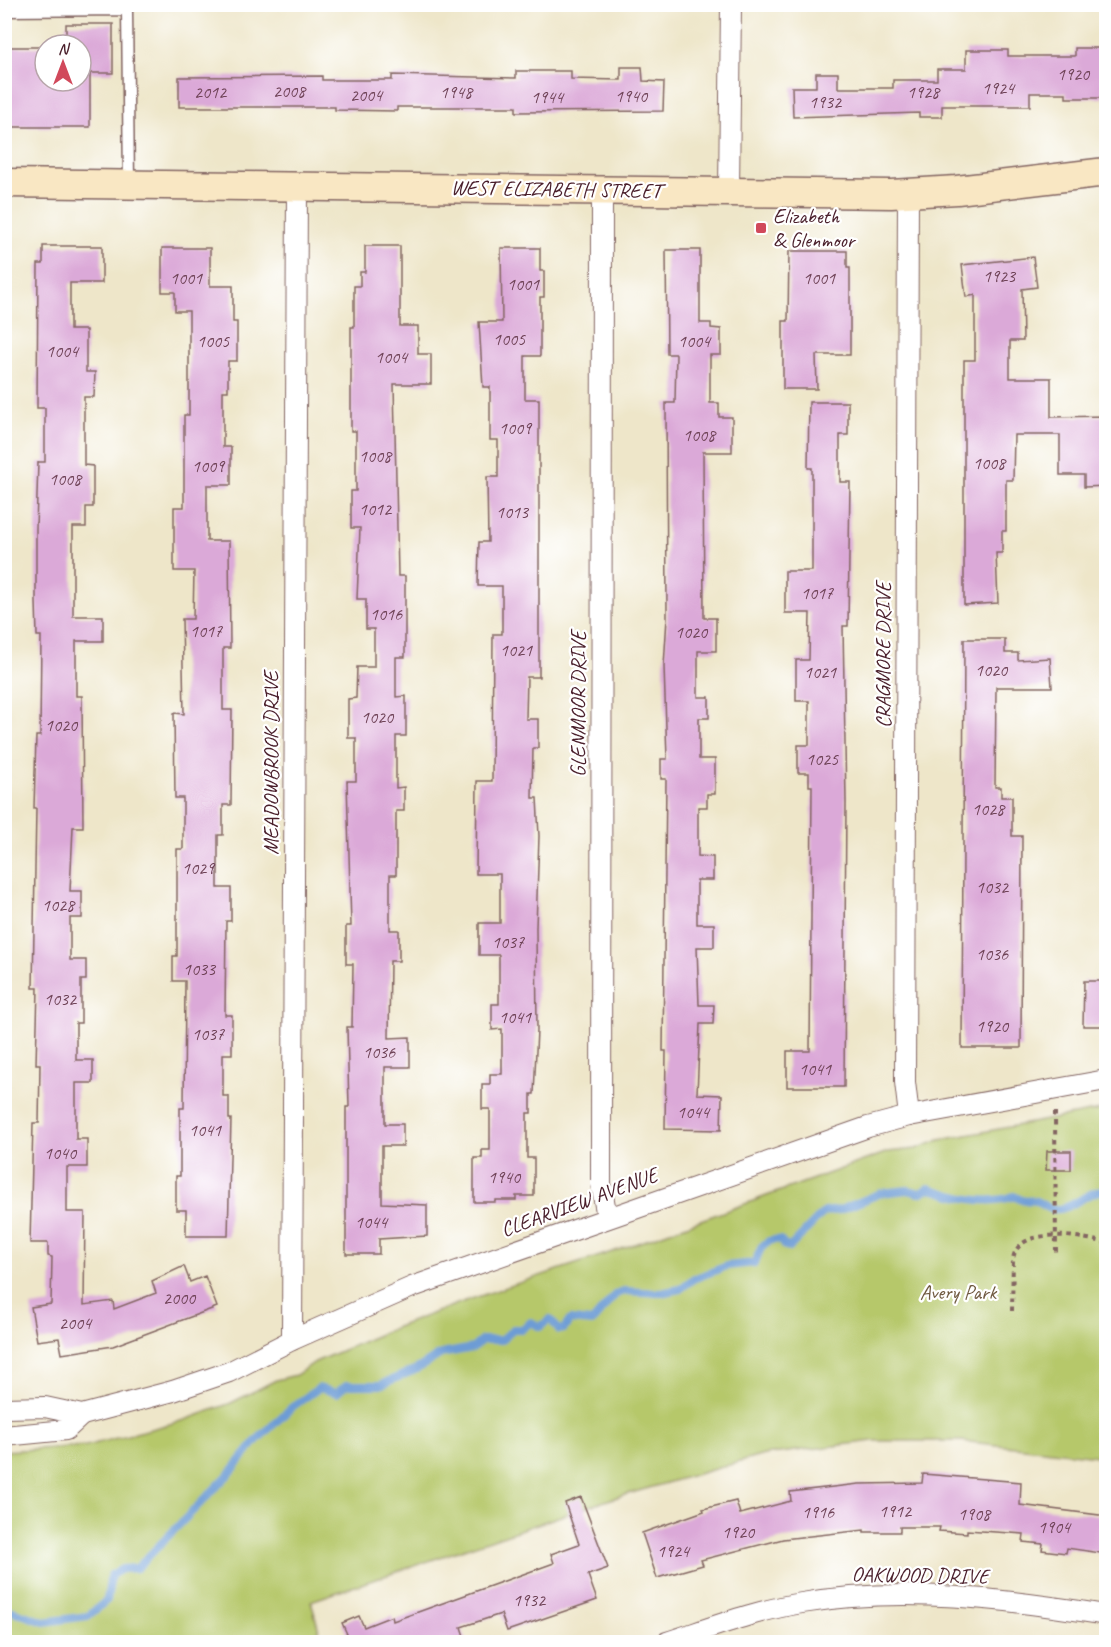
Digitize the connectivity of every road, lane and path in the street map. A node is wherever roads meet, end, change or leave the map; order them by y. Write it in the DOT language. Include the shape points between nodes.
graph roads {
  1 [pos="731,4"];
  2 [pos="4,11"];
  3 [pos="1107,172"];
  4 [pos="4,183"];
  5 [pos="129,183"];
  6 [pos="297,187"];
  7 [pos="602,189"];
  8 [pos="729,191"];
  9 [pos="909,193"];
  10 [pos="1107,1080"];
  11 [pos="1053,1090"];
  12 [pos="909,1116"];
  13 [pos="607,1217"];
  14 [pos="1056,1235"];
  15 [pos="1107,1243"];
  16 [pos="1056,1256"];
  17 [pos="1012,1311"];
  18 [pos="292,1340"];
  19 [pos="4,1408"];
  20 [pos="82,1415"];
  21 [pos="4,1436"];
  22 [pos="1107,1615"];
  23 [pos="667,1642"];
  1 -- 8 [label="street"];
  2 -- 5 [label="lane" via="128,10"];
  3 -- 9 [label="main road, WEST ELIZABETH STREET"];
  4 -- 5 [label="main road, WEST ELIZABETH STREET"];
  5 -- 6 [label="main road, WEST ELIZABETH STREET"];
  6 -- 7 [label="main road, WEST ELIZABETH STREET"];
  6 -- 18 [label="street, MEADOWBROOK DRIVE"];
  7 -- 8 [label="main road, WEST ELIZABETH STREET"];
  7 -- 13 [label="street, GLENMOOR DRIVE" via="601,1184"];
  8 -- 9 [label="main road, WEST ELIZABETH STREET"];
  9 -- 12 [label="street, CRAGMORE DRIVE" via="905,1082"];
  10 -- 11 [label="street, CLEARVIEW AVENUE"];
  11 -- 12 [label="street, CLEARVIEW AVENUE"];
  11 -- 14 [label="path"];
  12 -- 13 [label="street, CLEARVIEW AVENUE"];
  13 -- 18 [label="street, CLEARVIEW AVENUE" via="412,1287"];
  14 -- 15 [label="path"];
  14 -- 16 [label="path"];
  14 -- 17 [label="path" via="1029,1241 1014,1252"];
  18 -- 20 [label="street, CLEARVIEW AVENUE" via="229,1372"];
  19 -- 20 [label="street, CLEARVIEW AVENUE" via="45,1407"];
  20 -- 21 [label="street, CLEARVIEW AVENUE" via="66,1430"];
  22 -- 23 [label="street, OAKWOOD DRIVE" via="960,1596 872,1595 801,1603"];
}
